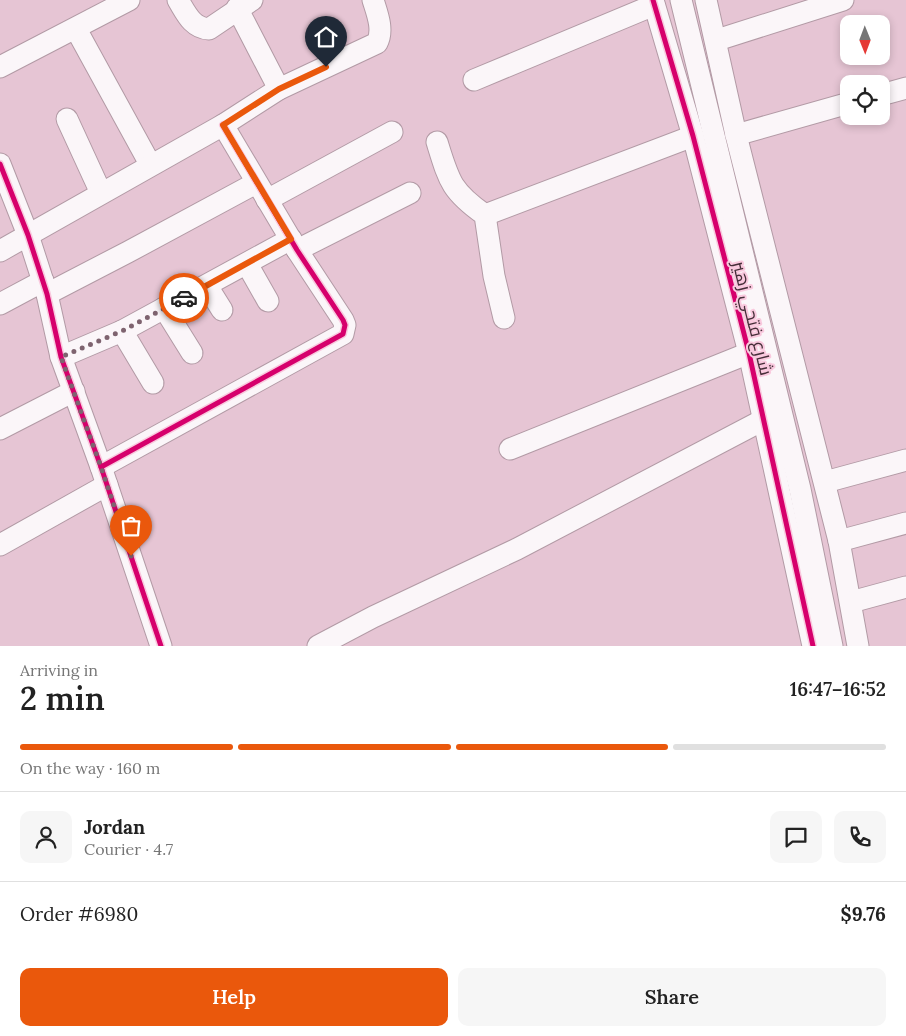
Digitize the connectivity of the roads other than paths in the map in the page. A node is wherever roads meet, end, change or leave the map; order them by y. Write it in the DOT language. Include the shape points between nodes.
graph roads {
  1 [pos="129,0"];
  2 [pos="178,0"];
  3 [pos="373,0"];
  4 [pos="681,0"];
  5 [pos="706,0"];
  6 [pos="843,0"];
  7 [pos="653,3"];
  8 [pos="245,4"];
  9 [pos="76,29"];
  10 [pos="717,40"];
  11 [pos="0,67"];
  12 [pos="474,80"];
  13 [pos="906,88"];
  14 [pos="279,89"];
  15 [pos="890,92"];
  16 [pos="840,106"];
  17 [pos="66,119"];
  18 [pos="223,125"];
  19 [pos="392,132"];
  20 [pos="736,135"];
  21 [pos="693,136"];
  22 [pos="437,142"];
  23 [pos="0,164"];
  24 [pos="150,164"];
  25 [pos="262,191"];
  26 [pos="101,193"];
  27 [pos="410,193"];
  28 [pos="485,215"];
  29 [pos="28,235"];
  30 [pos="294,244"];
  31 [pos="0,250"];
  32 [pos="248,264"];
  33 [pos="207,286"];
  34 [pos="45,288"];
  35 [pos="268,301"];
  36 [pos="0,304"];
  37 [pos="164,308"];
  38 [pos="222,310"];
  39 [pos="504,318"];
  40 [pos="122,331"];
  41 [pos="192,353"];
  42 [pos="749,353"];
  43 [pos="61,357"];
  44 [pos="153,383"];
  45 [pos="74,391"];
  46 [pos="764,420"];
  47 [pos="0,429"];
  48 [pos="510,449"];
  49 [pos="906,460"];
  50 [pos="104,476"];
  51 [pos="825,482"];
  52 [pos="906,523"];
  53 [pos="839,541"];
  54 [pos="0,545"];
  55 [pos="906,587"];
  56 [pos="851,602"];
  57 [pos="161,646"];
  58 [pos="318,646"];
  59 [pos="813,646"];
  60 [pos="832,646"];
  61 [pos="858,646"];
  1 -- 9 [label="street"];
  2 -- 8 [label="street" via="192,22 203,29 209,29"];
  3 -- 14 [label="street" via="380,33 377,43"];
  4 -- 60 [label="street, شارع فتحي زهير" via="800,489"];
  5 -- 10 [label="street"];
  6 -- 10 [label="street"];
  7 -- 12 [label="street"];
  7 -- 21 [label="street, شارع فتحي زهير"];
  8 -- 14 [label="street"];
  9 -- 11 [label="street"];
  9 -- 24 [label="street"];
  10 -- 20 [label="street"];
  13 -- 15 [label="street"];
  14 -- 18 [label="street"];
  16 -- 20 [label="street"];
  17 -- 26 [label="street"];
  18 -- 24 [label="street"];
  18 -- 25 [label="street"];
  19 -- 25 [label="street"];
  20 -- 51 [label="street"];
  21 -- 28 [label="street"];
  21 -- 42 [label="street, شارع فتحي زهير"];
  22 -- 28 [label="street" via="446,174 454,188"];
  23 -- 29 [label="street"];
  24 -- 26 [label="street"];
  25 -- 30 [label="street"];
  25 -- 34 [label="street"];
  26 -- 29 [label="street"];
  27 -- 30 [label="street"];
  28 -- 39 [label="street"];
  29 -- 31 [label="street"];
  29 -- 34 [label="street"];
  30 -- 32 [label="street"];
  30 -- 50 [label="street" via="343,320 343,334"];
  32 -- 33 [label="street"];
  32 -- 35 [label="street"];
  33 -- 37 [label="street"];
  33 -- 38 [label="street"];
  34 -- 36 [label="street"];
  34 -- 43 [label="street"];
  37 -- 40 [label="street"];
  37 -- 41 [label="street"];
  40 -- 43 [label="street"];
  40 -- 44 [label="street"];
  42 -- 46 [label="street, شارع فتحي زهير"];
  42 -- 48 [label="street"];
  43 -- 45 [label="street"];
  45 -- 47 [label="street"];
  45 -- 50 [label="street"];
  46 -- 58 [label="street" via="517,549"];
  46 -- 59 [label="street, شارع فتحي زهير"];
  49 -- 51 [label="street"];
  50 -- 54 [label="street"];
  50 -- 57 [label="street"];
  51 -- 53 [label="street"];
  52 -- 53 [label="street"];
  53 -- 56 [label="street"];
  55 -- 56 [label="street"];
  56 -- 61 [label="street"];
}
